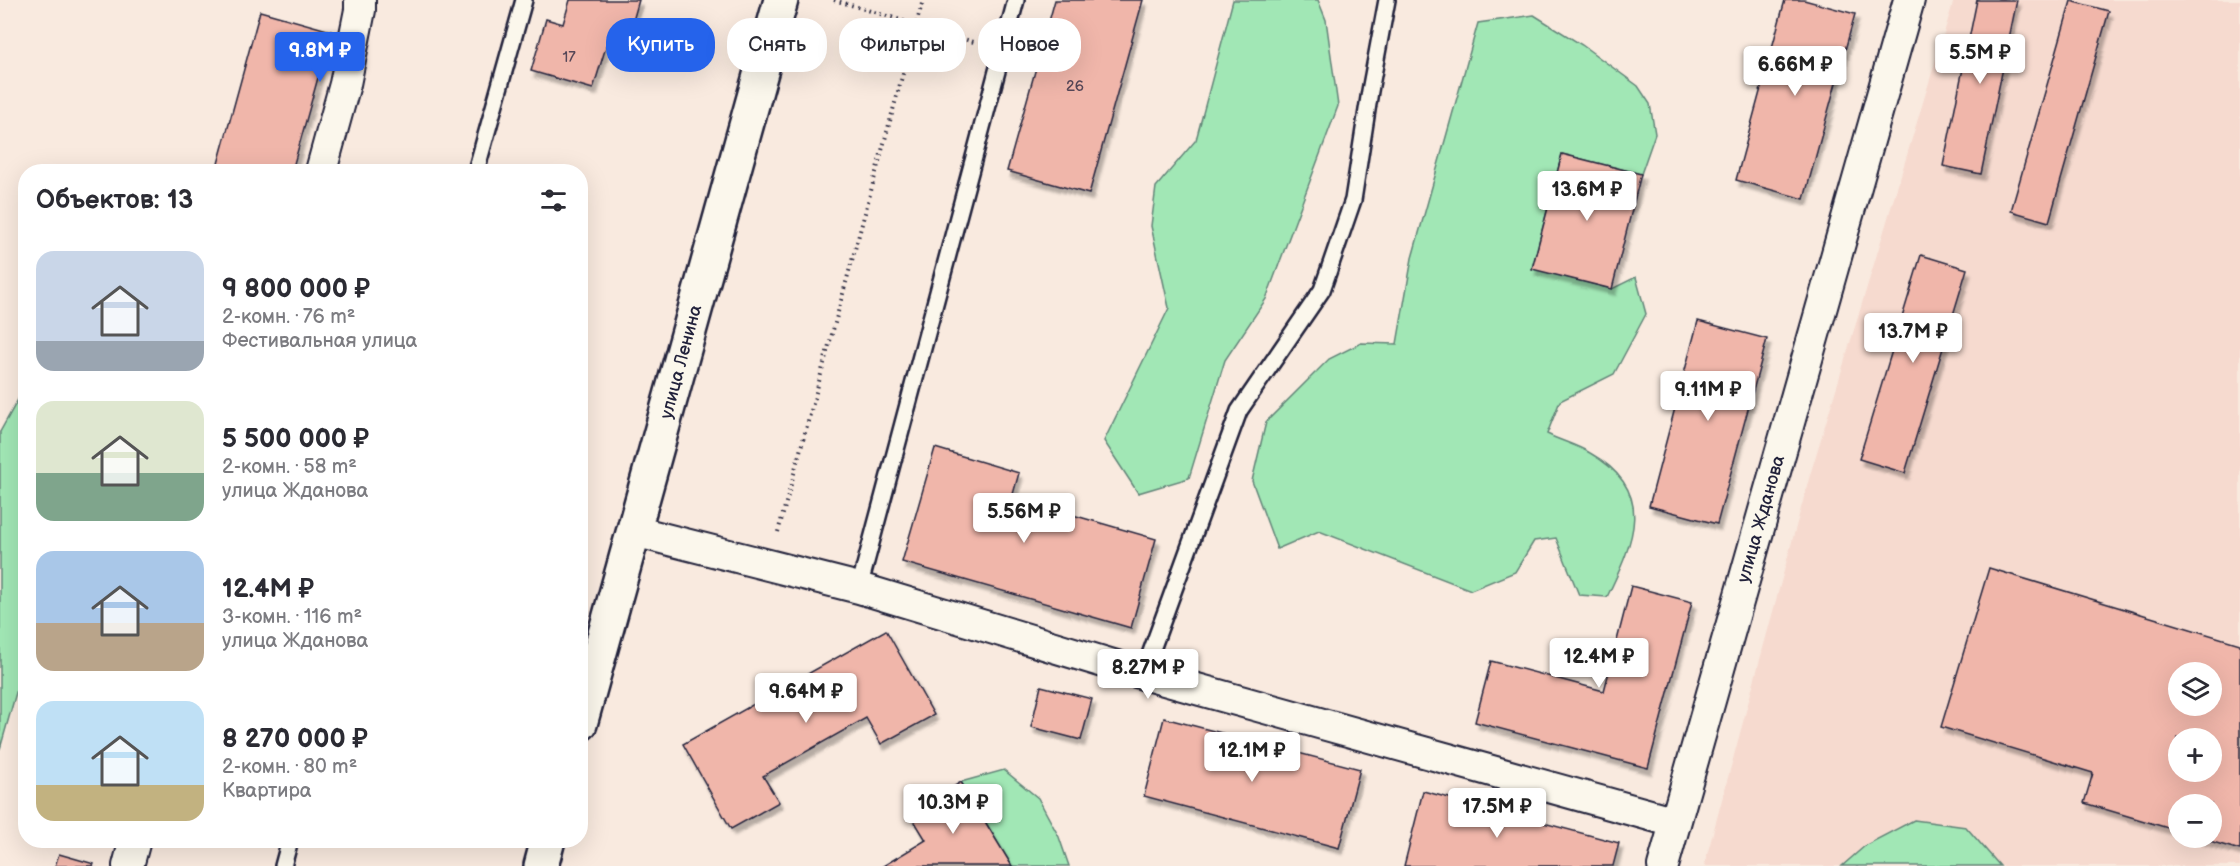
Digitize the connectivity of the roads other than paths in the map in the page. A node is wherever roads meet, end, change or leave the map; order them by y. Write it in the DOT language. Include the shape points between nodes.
graph roads {
  1 [pos="360,0"];
  2 [pos="524,0"];
  3 [pos="781,0"];
  4 [pos="1016,0"];
  5 [pos="1387,0"];
  6 [pos="1909,0"];
  7 [pos="323,164"];
  8 [pos="478,164"];
  9 [pos="634,531"];
  10 [pos="859,588"];
  11 [pos="1143,674"];
  12 [pos="588,695"];
  13 [pos="1675,822"];
  14 [pos="133,848"];
  15 [pos="288,848"];
  16 [pos="546,848"];
  17 [pos="128,866"];
  18 [pos="283,866"];
  19 [pos="541,866"];
  20 [pos="1663,866"];
  1 -- 7 [label="street" via="345,84"];
  2 -- 8 [label="lane"];
  3 -- 9 [label="street, улица Ленина"];
  4 -- 10 [label="lane"];
  5 -- 11 [label="lane" via="1353,200 1323,290 1239,411"];
  6 -- 13 [label="street, улица Жданова"];
  9 -- 10 [label="street"];
  9 -- 12 [label="street, улица Ленина"];
  10 -- 11 [label="street"];
  11 -- 13 [label="street"];
  13 -- 20 [label="street, улица Жданова"];
  14 -- 17 [label="street"];
  15 -- 18 [label="lane"];
  16 -- 19 [label="street"];
}
